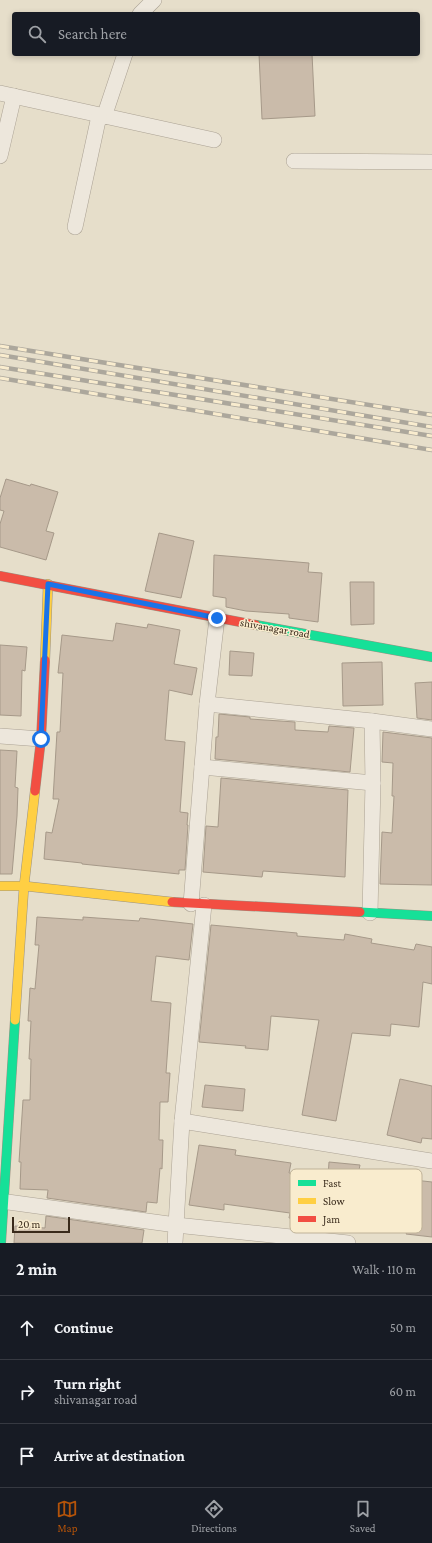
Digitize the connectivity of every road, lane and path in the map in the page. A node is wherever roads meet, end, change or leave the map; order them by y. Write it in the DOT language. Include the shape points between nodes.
graph roads {
  1 [pos="154,0"];
  2 [pos="142,12"];
  3 [pos="124,56"];
  4 [pos="7,95"];
  5 [pos="102,116"];
  6 [pos="214,140"];
  7 [pos="0,156"];
  8 [pos="294,160"];
  9 [pos="432,162"];
  10 [pos="75,227"];
  11 [pos="0,576"];
  12 [pos="48,584"];
  13 [pos="217,618"];
  14 [pos="432,657"];
  15 [pos="207,704"];
  16 [pos="372,721"];
  17 [pos="432,729"];
  18 [pos="0,736"];
  19 [pos="41,739"];
  20 [pos="202,767"];
  21 [pos="373,783"];
  22 [pos="0,886"];
  23 [pos="24,886"];
  24 [pos="198,905"];
  25 [pos="370,913"];
  26 [pos="432,916"];
  27 [pos="182,1121"];
  28 [pos="432,1160"];
  29 [pos="2,1201"];
  30 [pos="176,1225"];
  31 [pos="1,1243"];
  32 [pos="175,1243"];
  33 [pos="348,1243"];
  1 -- 2 [label="street"];
  3 -- 5 [label="street"];
  4 -- 5 [label="street"];
  4 -- 7 [label="street"];
  5 -- 6 [label="street"];
  5 -- 10 [label="street"];
  8 -- 9 [label="street"];
  11 -- 12 [label="street, shivanagar road"];
  12 -- 13 [label="street, shivanagar road"];
  12 -- 19 [label="street"];
  13 -- 14 [label="street, shivanagar road"];
  13 -- 15 [label="street"];
  15 -- 16 [label="street"];
  15 -- 20 [label="street"];
  16 -- 17 [label="street"];
  16 -- 21 [label="street"];
  18 -- 19 [label="street"];
  19 -- 23 [label="street"];
  20 -- 21 [label="street"];
  20 -- 24 [label="street"];
  21 -- 25 [label="street"];
  22 -- 23 [label="street"];
  23 -- 24 [label="street"];
  23 -- 29 [label="street"];
  24 -- 25 [label="street"];
  24 -- 27 [label="street"];
  25 -- 26 [label="street"];
  27 -- 28 [label="street"];
  27 -- 30 [label="street"];
  29 -- 30 [label="street"];
  29 -- 31 [label="street"];
  30 -- 32 [label="street"];
  30 -- 33 [label="street"];
}
